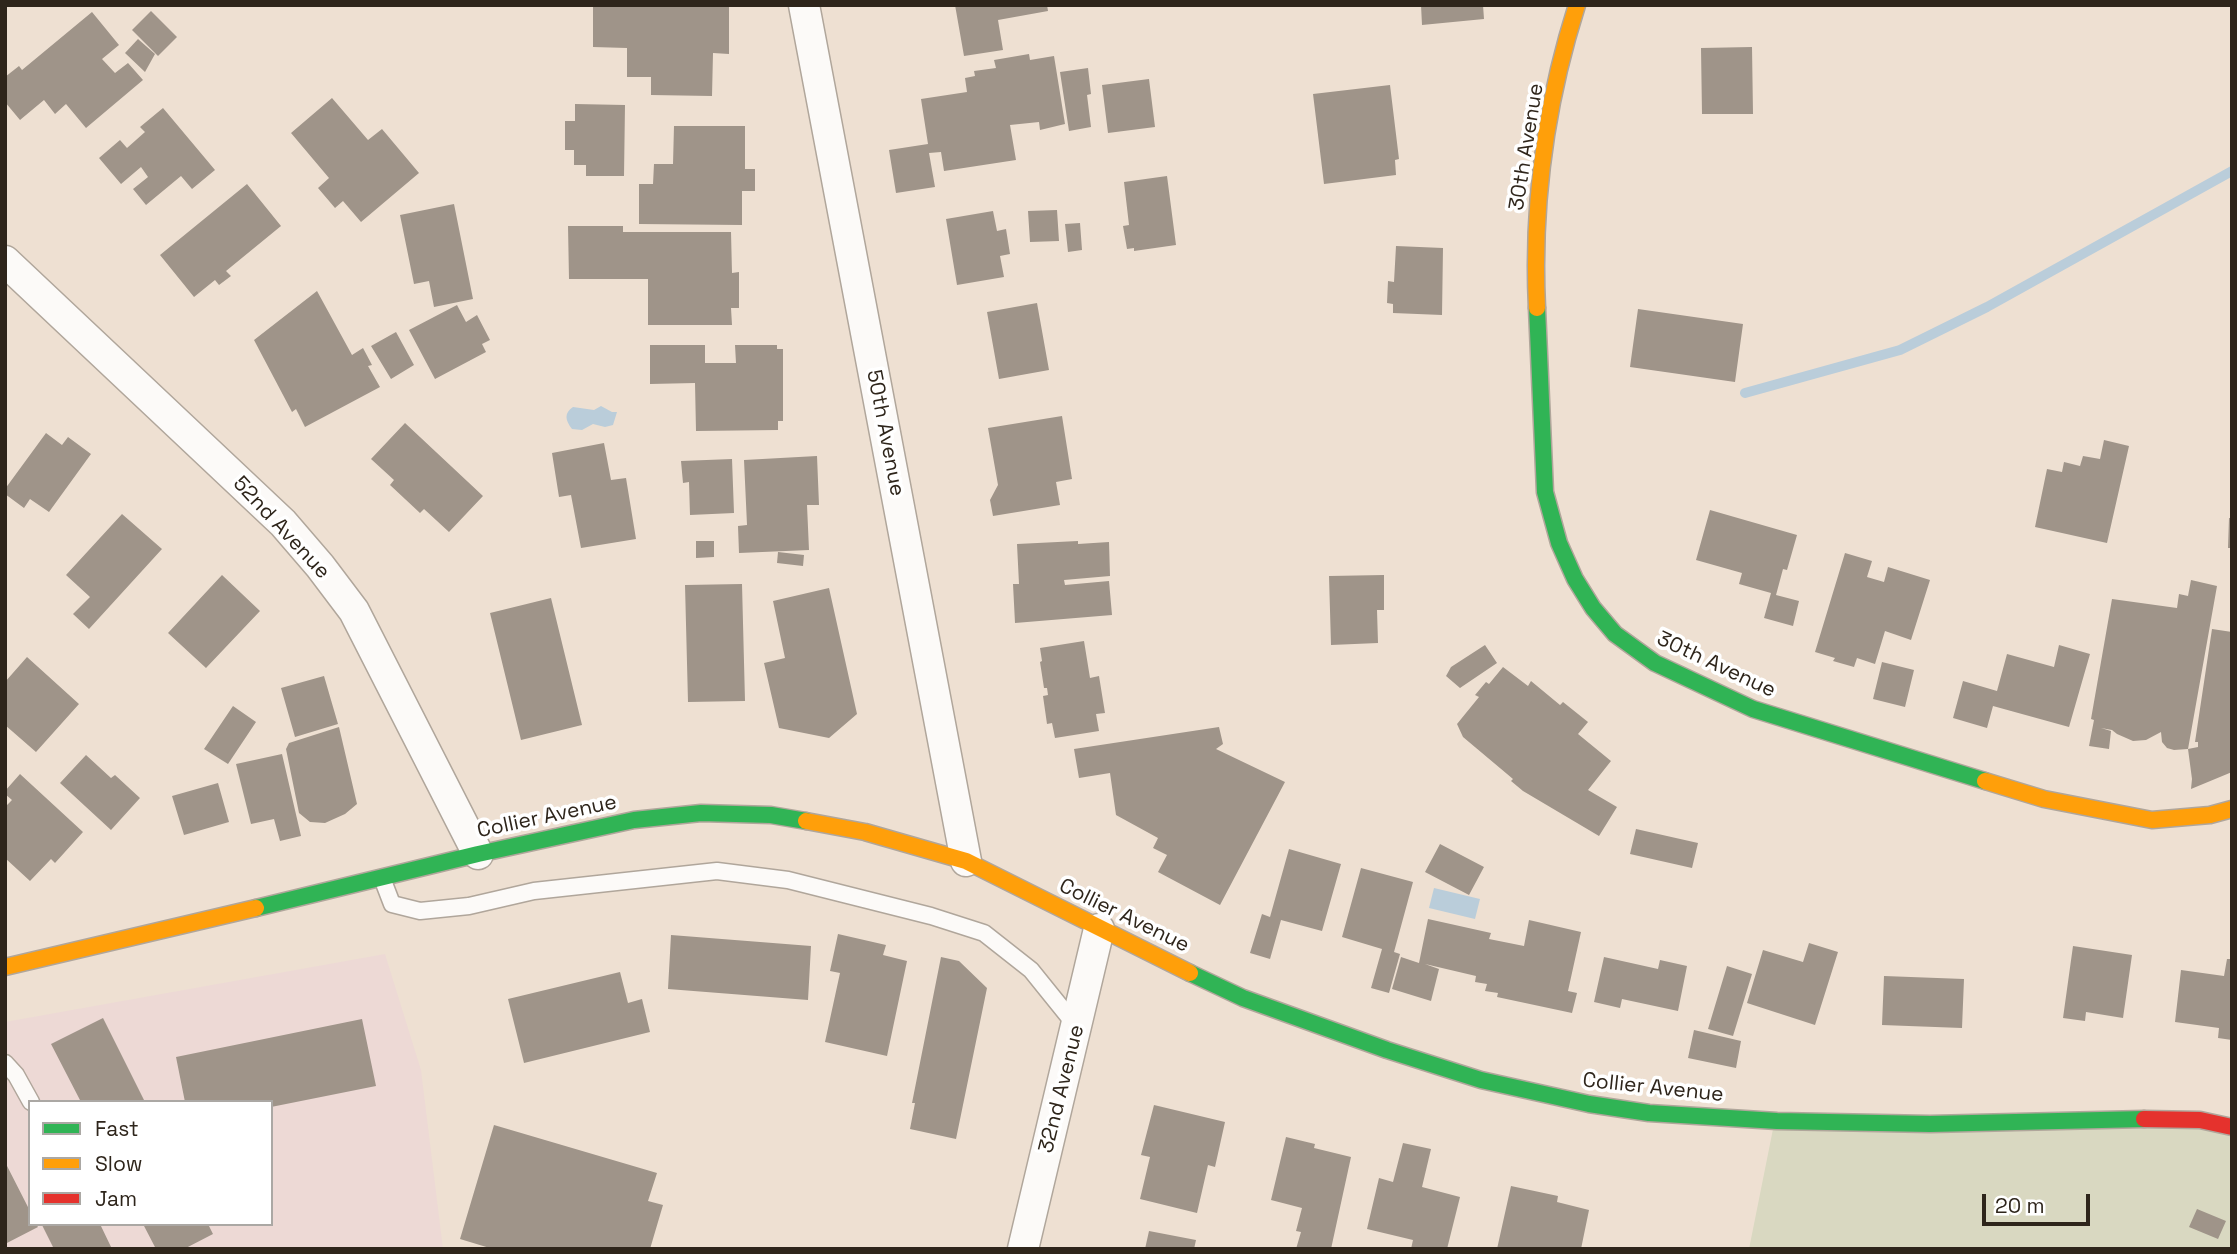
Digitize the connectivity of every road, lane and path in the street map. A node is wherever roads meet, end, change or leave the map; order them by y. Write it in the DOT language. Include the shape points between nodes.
graph roads {
  1 [pos="804,5"];
  2 [pos="1577,5"];
  3 [pos="5,261"];
  4 [pos="2232,808"];
  5 [pos="478,854"];
  6 [pos="966,861"];
  7 [pos="382,878"];
  8 [pos="1099,929"];
  9 [pos="5,967"];
  10 [pos="1077,1027"];
  11 [pos="5,1063"];
  12 [pos="30,1100"];
  13 [pos="2232,1127"];
  14 [pos="1023,1249"];
  1 -- 6 [label="street, 50th Avenue"];
  2 -- 4 [label="street, 30th Avenue" via="1536,203 1536,288 1545,492 1559,543 1593,608 1615,634 1655,663 1753,709 2044,799 2152,820 2210,815"];
  3 -- 5 [label="street, 52nd Avenue" via="283,523 320,566 354,611"];
  5 -- 6 [label="street, Collier Avenue" via="634,820 701,813 771,815 838,827"];
  5 -- 7 [label="street, Collier Avenue"];
  6 -- 8 [label="street, Collier Avenue"];
  7 -- 9 [label="street, Collier Avenue"];
  7 -- 10 [label="lane" via="392,904 420,911 469,906 534,891 717,871 788,880 984,933 1031,970"];
  8 -- 10 [label="street, 32nd Avenue"];
  8 -- 13 [label="street, Collier Avenue" via="1243,998 1387,1050 1481,1080 1589,1104 1649,1113 1777,1121 2200,1120"];
  10 -- 14 [label="street, 32nd Avenue"];
  11 -- 12 [label="lane"];
}
